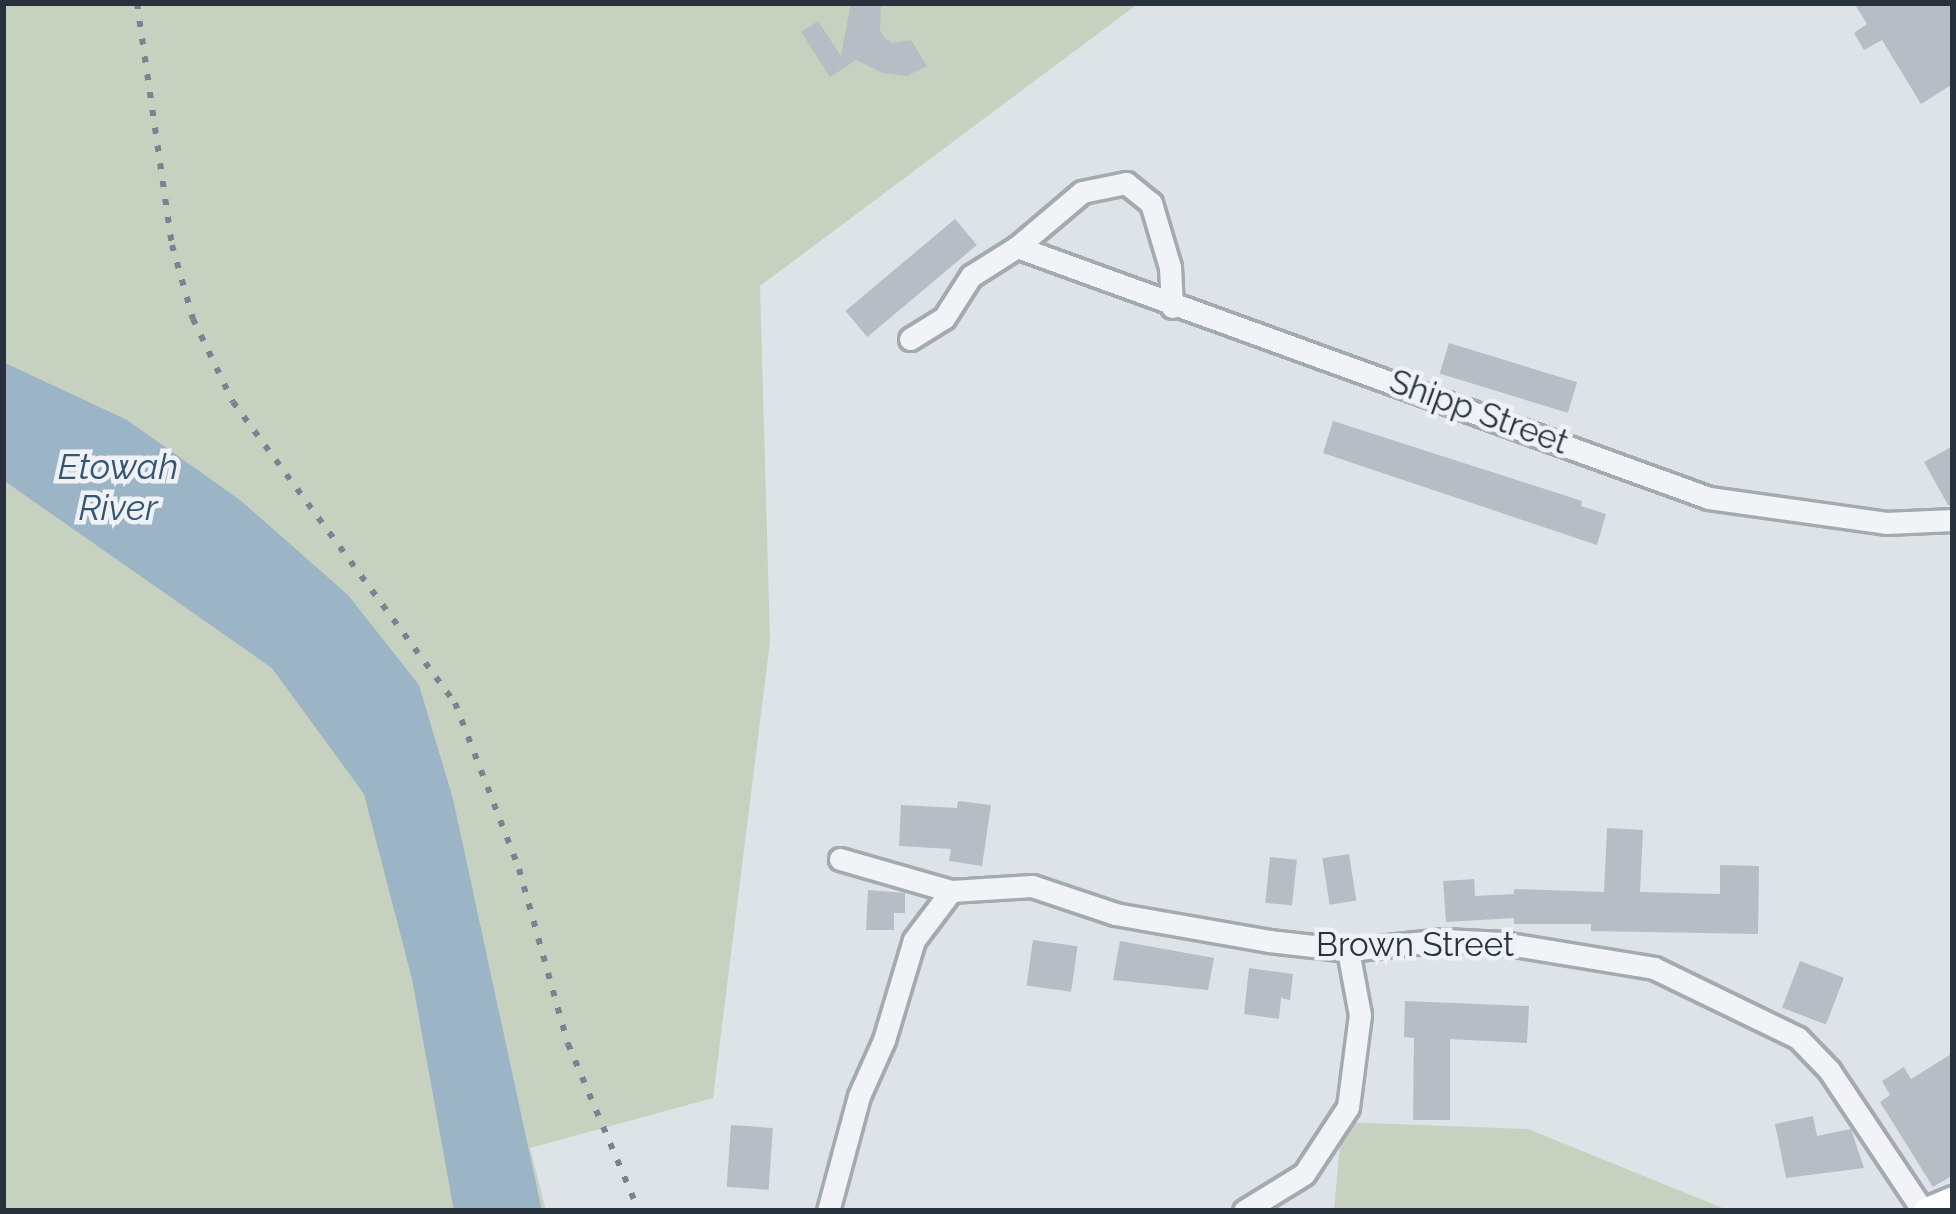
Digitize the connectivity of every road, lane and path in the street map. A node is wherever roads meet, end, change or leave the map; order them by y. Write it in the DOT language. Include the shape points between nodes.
graph roads {
  1 [pos="1017,247"];
  2 [pos="1172,307"];
  3 [pos="910,339"];
  4 [pos="1953,520"];
  5 [pos="840,859"];
  6 [pos="951,891"];
  7 [pos="1348,950"];
  8 [pos="1953,1200"];
  9 [pos="828,1211"];
  10 [pos="1244,1211"];
  11 [pos="1925,1211"];
  1 -- 2 [label="street, Shipp Street"];
  1 -- 2 [label="street" via="1082,192 1126,183 1151,203 1163,234"];
  1 -- 3 [label="street" via="970,276 944,318"];
  2 -- 4 [label="street, Shipp Street" via="1345,361 1709,498 1886,523"];
  5 -- 6 [label="street, Brown Street"];
  6 -- 7 [label="street, Brown Street" via="1032,886 1172,926"];
  6 -- 9 [label="street" via="914,940"];
  7 -- 10 [label="street" via="1360,1015 1348,1106 1304,1174"];
  7 -- 11 [label="street, Brown Street" via="1503,943 1654,968 1712,993 1798,1038 1829,1070"];
  8 -- 11 [label="main road"];
}
